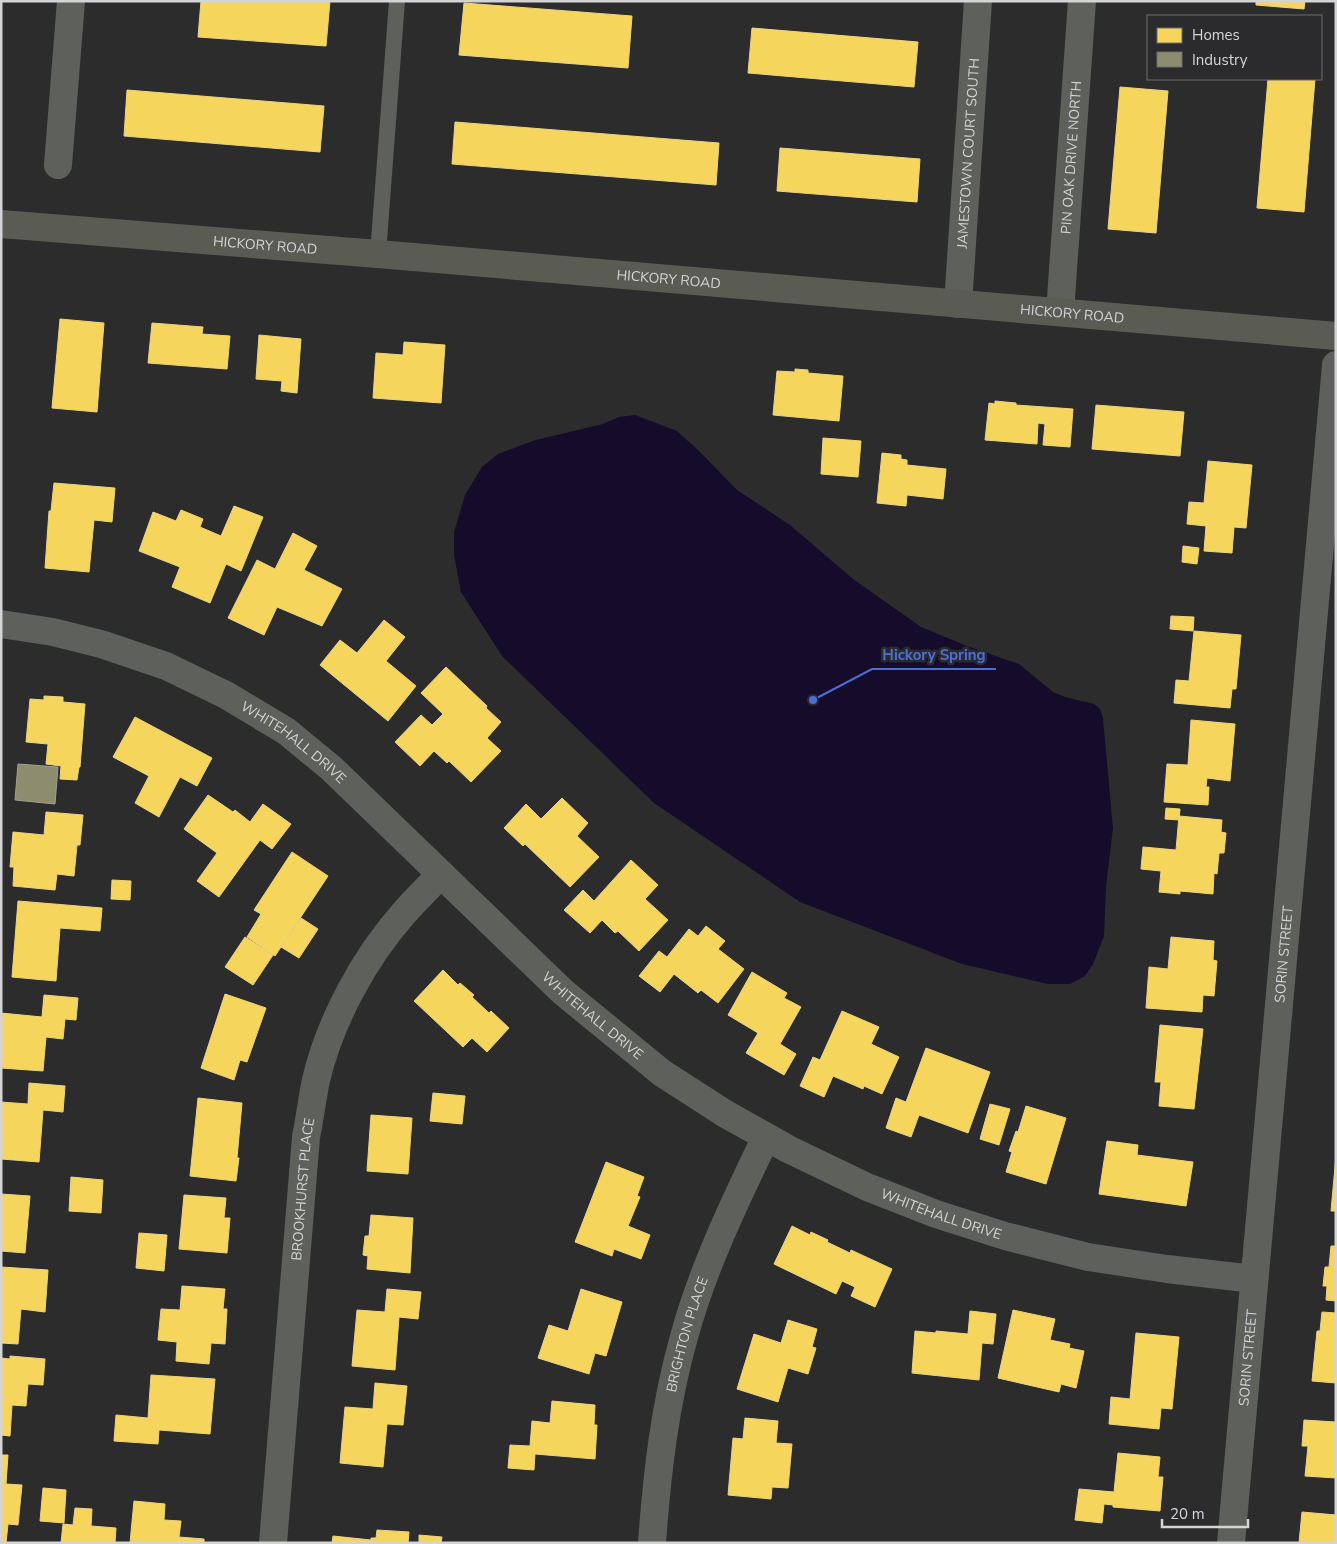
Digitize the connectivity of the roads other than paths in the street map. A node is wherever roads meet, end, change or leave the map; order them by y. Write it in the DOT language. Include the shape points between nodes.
graph roads {
  1 [pos="71,1"];
  2 [pos="397,1"];
  3 [pos="978,1"];
  4 [pos="1082,1"];
  5 [pos="58,165"];
  6 [pos="1,224"];
  7 [pos="378,254"];
  8 [pos="958,304"];
  9 [pos="1060,312"];
  10 [pos="1336,336"];
  11 [pos="1336,365"];
  12 [pos="1,624"];
  13 [pos="441,874"];
  14 [pos="766,1137"];
  15 [pos="1254,1279"];
  16 [pos="273,1543"];
  17 [pos="652,1543"];
  18 [pos="1231,1543"];
  1 -- 5 [label="street"];
  2 -- 7 [label="lane"];
  3 -- 8 [label="street, JAMESTOWN COURT SOUTH"];
  4 -- 9 [label="street, PIN OAK DRIVE NORTH"];
  6 -- 7 [label="street, HICKORY ROAD"];
  7 -- 8 [label="street, HICKORY ROAD"];
  8 -- 9 [label="street, HICKORY ROAD"];
  9 -- 10 [label="street, HICKORY ROAD"];
  11 -- 15 [label="street, SORIN STREET"];
  12 -- 13 [label="street, WHITEHALL DRIVE" via="101,644 166,666 226,695 294,737 331,768"];
  13 -- 14 [label="street, WHITEHALL DRIVE" via="564,992 662,1073"];
  13 -- 16 [label="street, BROOKHURST PLACE" via="403,913 349,992 317,1079 306,1137"];
  14 -- 15 [label="street, WHITEHALL DRIVE" via="867,1187 1005,1236 1088,1257"];
  14 -- 17 [label="street, BRIGHTON PLACE" via="708,1266 684,1337 665,1418"];
  15 -- 18 [label="street, SORIN STREET"];
}
